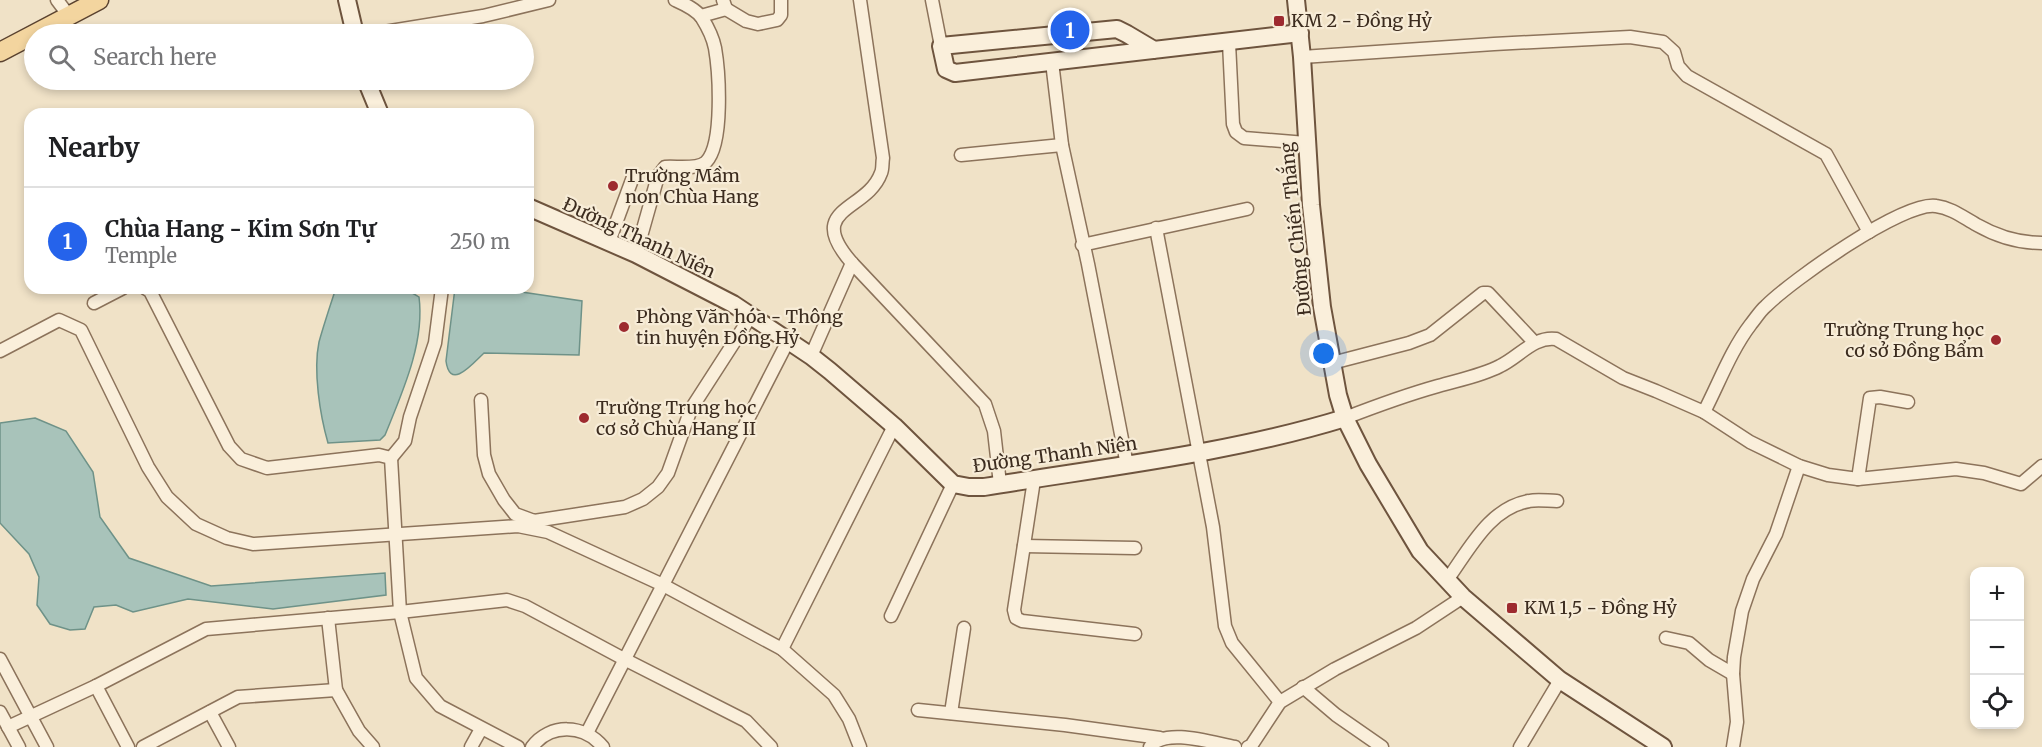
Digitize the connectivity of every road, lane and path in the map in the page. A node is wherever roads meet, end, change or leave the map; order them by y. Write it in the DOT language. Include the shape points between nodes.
graph roads {
  1 [pos="57,0"];
  2 [pos="99,0"];
  3 [pos="347,0"];
  4 [pos="549,0"];
  5 [pos="675,0"];
  6 [pos="781,0"];
  7 [pos="860,0"];
  8 [pos="932,0"];
  9 [pos="1296,0"];
  10 [pos="724,4"];
  11 [pos="69,16"];
  12 [pos="700,16"];
  13 [pos="54,24"];
  14 [pos="353,24"];
  15 [pos="434,24"];
  16 [pos="1299,33"];
  17 [pos="24,39"];
  18 [pos="1229,43"];
  19 [pos="941,46"];
  20 [pos="1154,50"];
  21 [pos="0,52"];
  22 [pos="1302,57"];
  23 [pos="1052,62"];
  24 [pos="370,90"];
  25 [pos="378,108"];
  26 [pos="1306,143"];
  27 [pos="1062,145"];
  28 [pos="961,156"];
  29 [pos="633,177"];
  30 [pos="1247,209"];
  31 [pos="534,210"];
  32 [pos="1156,228"];
  33 [pos="1869,232"];
  34 [pos="609,242"];
  35 [pos="2042,243"];
  36 [pos="1082,245"];
  37 [pos="636,254"];
  38 [pos="852,263"];
  39 [pos="111,294"];
  40 [pos="152,294"];
  41 [pos="441,294"];
  42 [pos="94,303"];
  43 [pos="751,316"];
  44 [pos="788,341"];
  45 [pos="1534,342"];
  46 [pos="0,351"];
  47 [pos="811,356"];
  48 [pos="1332,363"];
  49 [pos="481,400"];
  50 [pos="1908,402"];
  51 [pos="1704,412"];
  52 [pos="1345,418"];
  53 [pos="894,426"];
  54 [pos="1200,453"];
  55 [pos="391,458"];
  56 [pos="1127,465"];
  57 [pos="1799,466"];
  58 [pos="2042,466"];
  59 [pos="1858,479"];
  60 [pos="1034,480"];
  61 [pos="953,484"];
  62 [pos="1000,484"];
  63 [pos="1557,501"];
  64 [pos="394,534"];
  65 [pos="1024,546"];
  66 [pos="1134,548"];
  67 [pos="1447,580"];
  68 [pos="663,585"];
  69 [pos="1463,597"];
  70 [pos="400,612"];
  71 [pos="891,616"];
  72 [pos="328,618"];
  73 [pos="964,628"];
  74 [pos="1135,634"];
  75 [pos="1666,638"];
  76 [pos="782,649"];
  77 [pos="0,659"];
  78 [pos="624,660"];
  79 [pos="1732,674"];
  80 [pos="1560,680"];
  81 [pos="96,686"];
  82 [pos="1303,687"];
  83 [pos="336,690"];
  84 [pos="1280,702"];
  85 [pos="918,710"];
  86 [pos="0,712"];
  87 [pos="210,712"];
  88 [pos="951,713"];
  89 [pos="31,717"];
  90 [pos="8,727"];
  91 [pos="481,729"];
  92 [pos="587,733"];
  93 [pos="1155,743"];
  94 [pos="19,747"];
  95 [pos="47,747"];
  96 [pos="128,747"];
  97 [pos="143,747"];
  98 [pos="229,747"];
  99 [pos="374,747"];
  100 [pos="471,747"];
  101 [pos="518,747"];
  102 [pos="532,747"];
  103 [pos="603,747"];
  104 [pos="771,747"];
  105 [pos="860,747"];
  106 [pos="1235,747"];
  107 [pos="1250,747"];
  108 [pos="1382,747"];
  109 [pos="1520,747"];
  110 [pos="1663,747"];
  111 [pos="1733,747"];
  1 -- 11 [label="street"];
  2 -- 11 [label="main road"];
  3 -- 14 [label="street"];
  4 -- 15 [label="street"];
  5 -- 12 [label="street"];
  6 -- 10 [label="street" via="777,20 758,24 746,21"];
  7 -- 38 [label="street" via="883,158 882,172 874,185 843,211 834,226 834,237"];
  8 -- 19 [label="street"];
  9 -- 16 [label="street, Đường Chiến Thắng"];
  10 -- 12 [label="street"];
  11 -- 13 [label="main road"];
  12 -- 37 [label="street" via="715,46 720,102 712,152 706,162 697,166 665,167 658,176"];
  16 -- 18 [label="street"];
  16 -- 22 [label="street, Đường Chiến Thắng"];
  17 -- 21 [label="main road"];
  18 -- 20 [label="street"];
  18 -- 26 [label="street" via="1236,132 1245,138"];
  19 -- 20 [label="street" via="1117,29"];
  19 -- 23 [label="street" via="946,69 955,73"];
  20 -- 23 [label="street"];
  22 -- 26 [label="street, Đường Chiến Thắng"];
  22 -- 33 [label="street" via="1618,38 1663,42 1688,76 1826,154"];
  23 -- 27 [label="street"];
  24 -- 25 [label="street"];
  26 -- 48 [label="street, Đường Chiến Thắng" via="1322,307"];
  27 -- 28 [label="street"];
  27 -- 36 [label="street"];
  29 -- 34 [label="street"];
  30 -- 32 [label="street"];
  31 -- 34 [label="street, Đường Thanh Niên"];
  32 -- 36 [label="street"];
  32 -- 54 [label="street"];
  33 -- 35 [label="street" via="1906,212 1936,206 2002,237"];
  33 -- 51 [label="street" via="1764,308 1733,353"];
  34 -- 37 [label="street, Đường Thanh Niên"];
  36 -- 56 [label="street"];
  37 -- 43 [label="street, Đường Thanh Niên"];
  38 -- 47 [label="street"];
  38 -- 62 [label="street" via="985,404 994,431"];
  39 -- 42 [label="street"];
  40 -- 55 [label="street" via="229,446 241,459 267,468 379,455"];
  41 -- 55 [label="street" via="435,343 405,441"];
  43 -- 44 [label="street, Đường Thanh Niên"];
  43 -- 49 [label="street" via="691,409 668,473 643,499 625,507 534,520 515,514 489,474"];
  44 -- 47 [label="street, Đường Thanh Niên"];
  44 -- 68 [label="street"];
  45 -- 48 [label="street" via="1488,293 1483,293 1430,335"];
  45 -- 51 [label="street" via="1556,339 1623,378"];
  45 -- 52 [label="street" via="1496,368"];
  46 -- 64 [label="street" via="59,320 81,330 148,467 167,497 196,524 253,544"];
  47 -- 53 [label="street, Đường Thanh Niên"];
  48 -- 52 [label="street, Đường Chiến Thắng"];
  50 -- 59 [label="street" via="1870,398"];
  51 -- 57 [label="street" via="1750,442"];
  52 -- 54 [label="street, Đường Thanh Niên" via="1260,442"];
  52 -- 67 [label="street, Đường Chiến Thắng" via="1396,513 1420,551"];
  53 -- 61 [label="street, Đường Thanh Niên"];
  53 -- 76 [label="street"];
  54 -- 56 [label="street, Đường Thanh Niên"];
  54 -- 84 [label="street" via="1225,627 1232,643"];
  55 -- 64 [label="street"];
  56 -- 60 [label="street, Đường Thanh Niên"];
  57 -- 59 [label="street"];
  57 -- 79 [label="street" via="1776,534 1746,595"];
  58 -- 59 [label="street" via="2021,484 1956,469"];
  60 -- 62 [label="street, Đường Thanh Niên"];
  60 -- 65 [label="street"];
  61 -- 62 [label="street, Đường Thanh Niên"];
  61 -- 71 [label="street"];
  63 -- 67 [label="street" via="1530,500 1500,513 1484,528"];
  64 -- 68 [label="street" via="519,526 548,532"];
  64 -- 70 [label="street"];
  65 -- 66 [label="street"];
  65 -- 74 [label="street" via="1016,618"];
  67 -- 69 [label="street, Đường Chiến Thắng"];
  68 -- 76 [label="street"];
  68 -- 78 [label="street"];
  69 -- 80 [label="street, Đường Chiến Thắng"];
  69 -- 82 [label="street" via="1416,628"];
  70 -- 72 [label="street"];
  70 -- 78 [label="street" via="507,600"];
  70 -- 91 [label="street" via="417,678 440,706"];
  72 -- 81 [label="street" via="206,628"];
  72 -- 83 [label="street"];
  73 -- 88 [label="street"];
  75 -- 79 [label="street" via="1689,643"];
  76 -- 105 [label="street" via="834,695"];
  77 -- 89 [label="street"];
  78 -- 92 [label="street"];
  78 -- 104 [label="street" via="746,721"];
  79 -- 111 [label="street" via="1737,722"];
  80 -- 109 [label="street"];
  80 -- 110 [label="street, Đường Chiến Thắng"];
  81 -- 89 [label="street"];
  81 -- 96 [label="street"];
  82 -- 84 [label="street"];
  82 -- 108 [label="street"];
  83 -- 87 [label="street" via="238,697"];
  83 -- 99 [label="street" via="359,731"];
  84 -- 107 [label="street"];
  85 -- 88 [label="street"];
  86 -- 90 [label="street"];
  87 -- 97 [label="street"];
  87 -- 98 [label="street"];
  88 -- 93 [label="street" via="1065,725"];
  89 -- 90 [label="street"];
  89 -- 95 [label="street"];
  90 -- 94 [label="street"];
  91 -- 100 [label="street"];
  91 -- 101 [label="street"];
  92 -- 102 [label="street" via="560,729"];
  92 -- 103 [label="street"];
  93 -- 106 [label="street" via="1173,736"];
}
